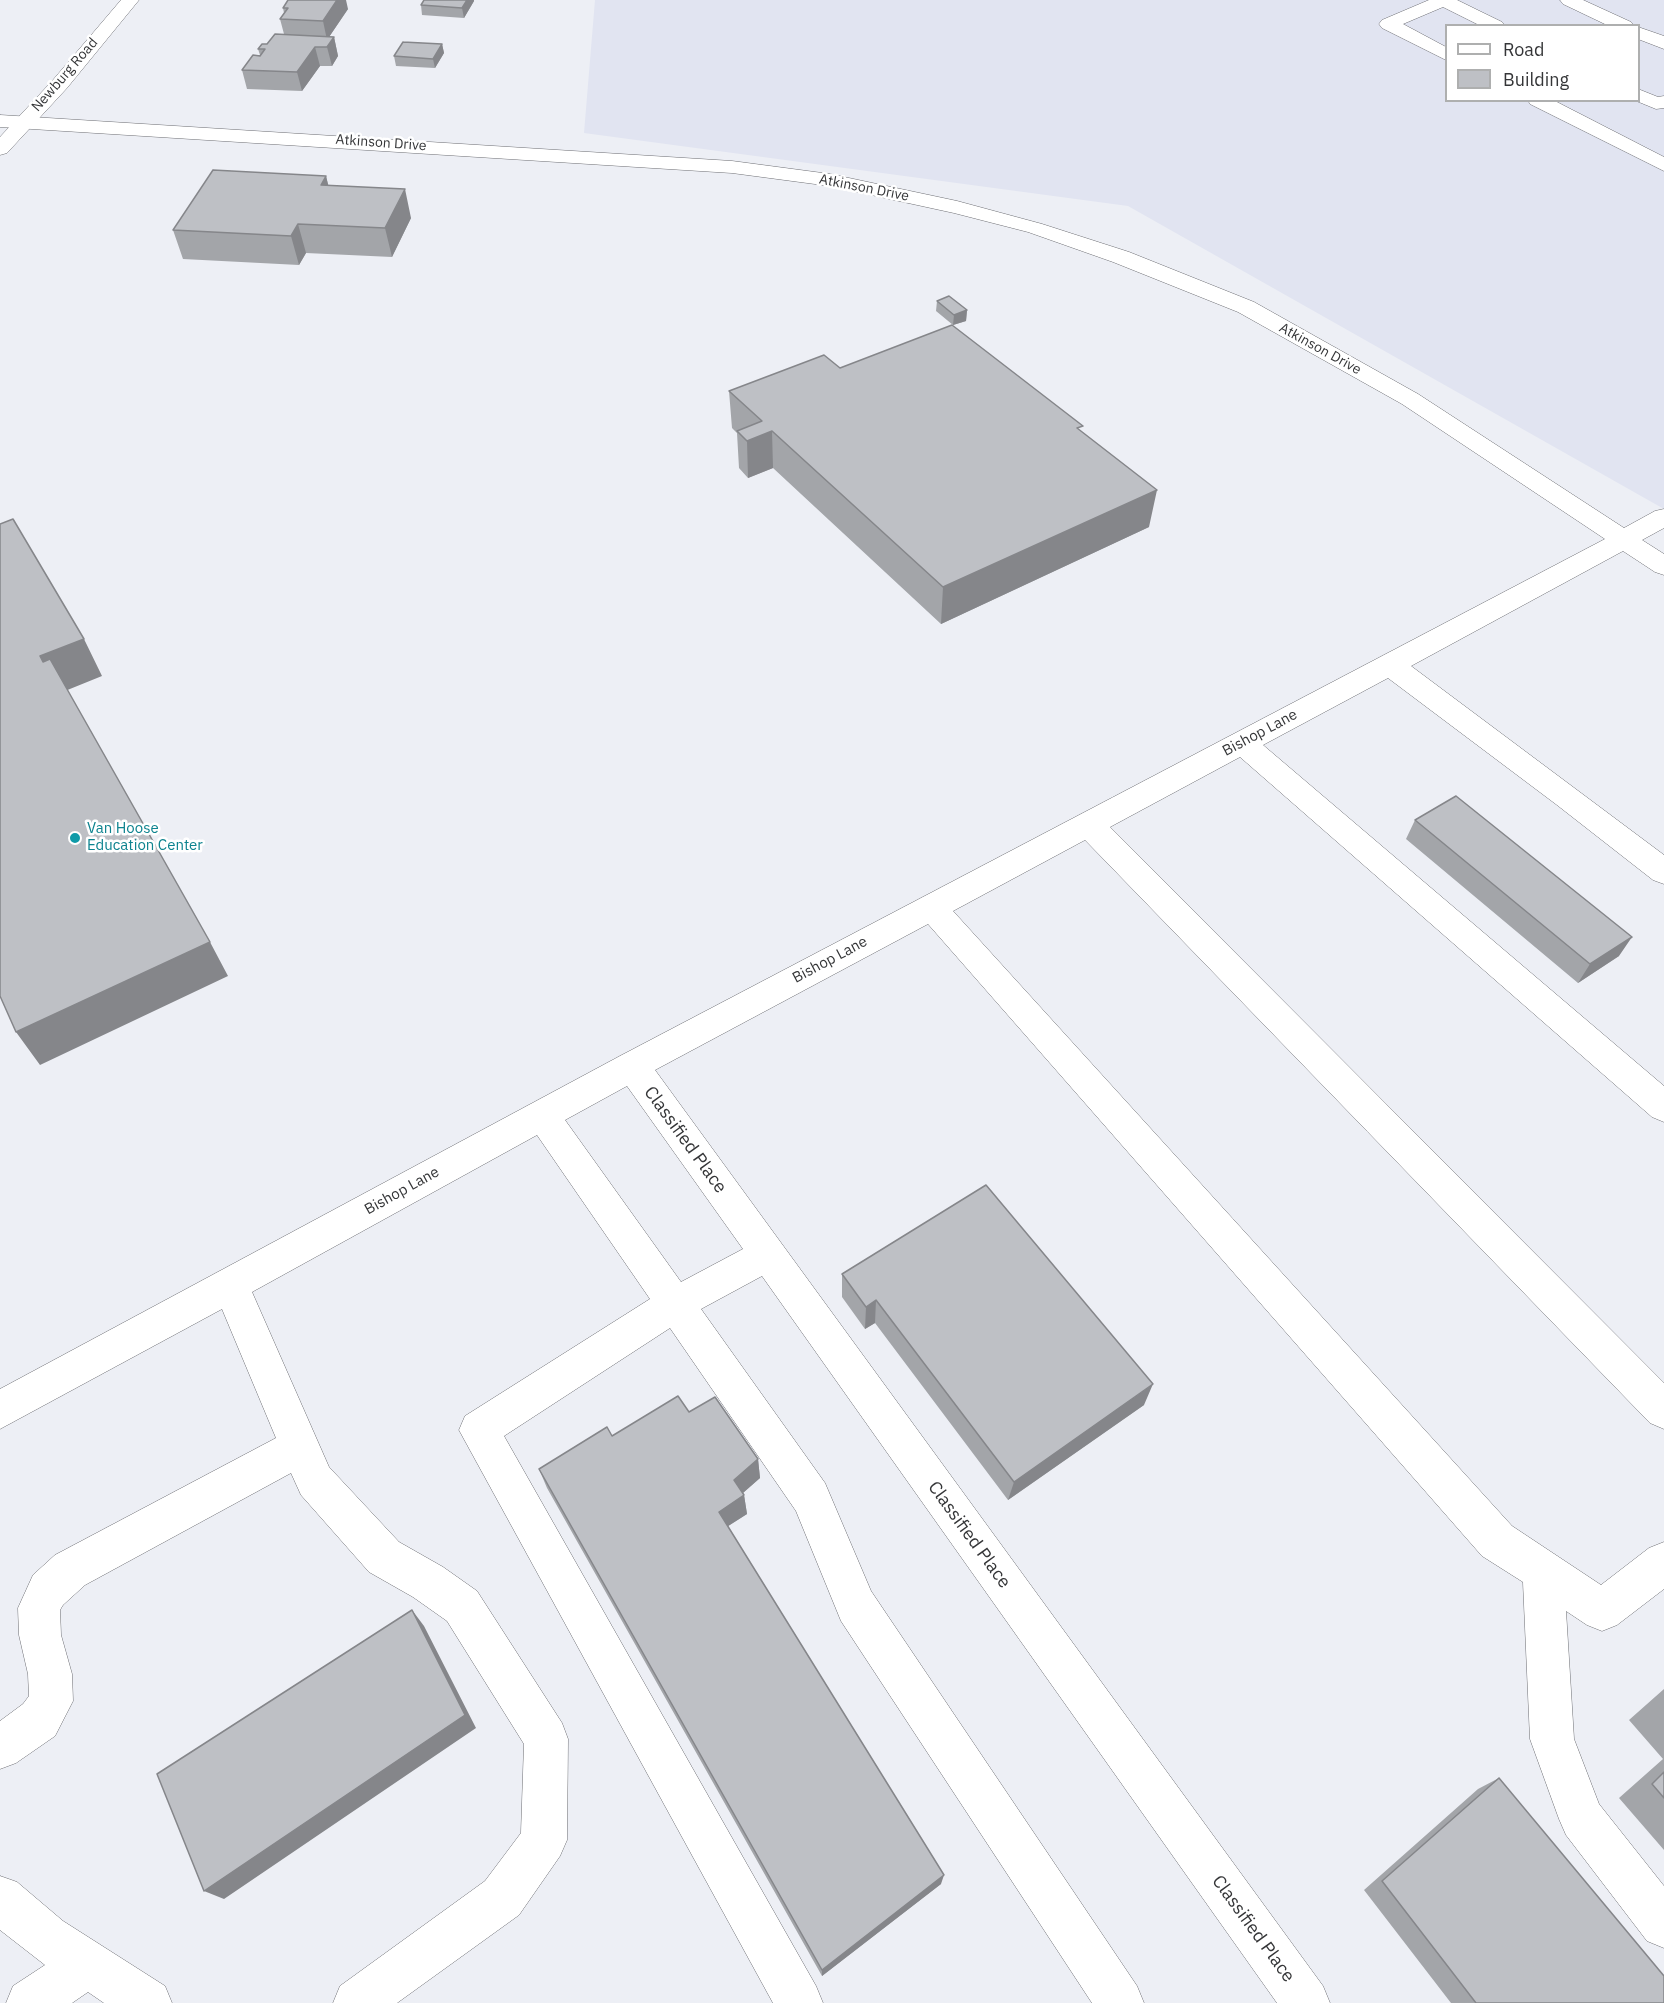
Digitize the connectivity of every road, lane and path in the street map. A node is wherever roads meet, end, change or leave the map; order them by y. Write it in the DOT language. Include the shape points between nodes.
graph roads {
  1 [pos="130,0"];
  2 [pos="1443,0"];
  3 [pos="1569,0"];
  4 [pos="1492,24"];
  5 [pos="1621,24"];
  6 [pos="1640,33"];
  7 [pos="1664,44"];
  8 [pos="1445,53"];
  9 [pos="1640,96"];
  10 [pos="1542,102"];
  11 [pos="1664,102"];
  12 [pos="0,121"];
  13 [pos="22,123"];
  14 [pos="0,149"];
  15 [pos="1664,165"];
  16 [pos="1664,517"];
  17 [pos="1624,539"];
  18 [pos="1664,566"];
  19 [pos="1390,664"];
  20 [pos="1242,743"];
  21 [pos="1088,824"];
  22 [pos="1664,872"];
  23 [pos="931,907"];
  24 [pos="632,1066"];
  25 [pos="1664,1107"];
  26 [pos="542,1115"];
  27 [pos="767,1255"];
  28 [pos="230,1284"];
  29 [pos="675,1304"];
  30 [pos="0,1410"];
  31 [pos="1664,1410"];
  32 [pos="301,1446"];
  33 [pos="1664,1563"];
  34 [pos="1543,1571"];
  35 [pos="0,1747"];
  36 [pos="0,1899"];
  37 [pos="1664,1924"];
  38 [pos="88,1964"];
  39 [pos="30,2003"];
  40 [pos="148,2003"];
  41 [pos="357,2003"];
  42 [pos="799,2003"];
  43 [pos="1120,2003"];
  44 [pos="1306,2003"];
  1 -- 13 [label="street, Newburg Road"];
  2 -- 4 [label="street"];
  2 -- 8 [label="street" via="1388,24"];
  3 -- 5 [label="street"];
  6 -- 7 [label="street"];
  9 -- 11 [label="street"];
  10 -- 15 [label="street"];
  12 -- 13 [label="street, Atkinson Drive"];
  13 -- 14 [label="street, Newburg Road"];
  13 -- 17 [label="street, Atkinson Drive" via="732,167 830,180 957,207 1121,257 1246,307 1410,399"];
  16 -- 17 [label="street, Bishop Lane"];
  17 -- 18 [label="street, Atkinson Drive"];
  17 -- 19 [label="street, Bishop Lane"];
  19 -- 20 [label="street, Bishop Lane"];
  19 -- 22 [label="street"];
  20 -- 21 [label="street, Bishop Lane"];
  20 -- 25 [label="street"];
  21 -- 23 [label="street, Bishop Lane"];
  21 -- 31 [label="street"];
  23 -- 24 [label="street, Bishop Lane"];
  23 -- 34 [label="street" via="1497,1541"];
  24 -- 26 [label="street, Bishop Lane"];
  24 -- 27 [label="street, Classified Place"];
  26 -- 28 [label="street, Bishop Lane"];
  26 -- 29 [label="street"];
  27 -- 29 [label="street"];
  27 -- 44 [label="street, Classified Place"];
  28 -- 30 [label="street, Bishop Lane"];
  28 -- 32 [label="street"];
  29 -- 42 [label="street" via="479,1430"];
  29 -- 43 [label="street" via="811,1497 856,1606"];
  32 -- 35 [label="street" via="69,1570 48,1590 39,1608 51,1701 39,1720"];
  32 -- 41 [label="street" via="315,1481 384,1557 462,1606 546,1739 544,1840 502,1898"];
  33 -- 34 [label="street" via="1602,1610"];
  34 -- 37 [label="street" via="1552,1739 1582,1819"];
  36 -- 38 [label="street" via="46,1938"];
  38 -- 39 [label="street"];
  38 -- 40 [label="street"];
}
